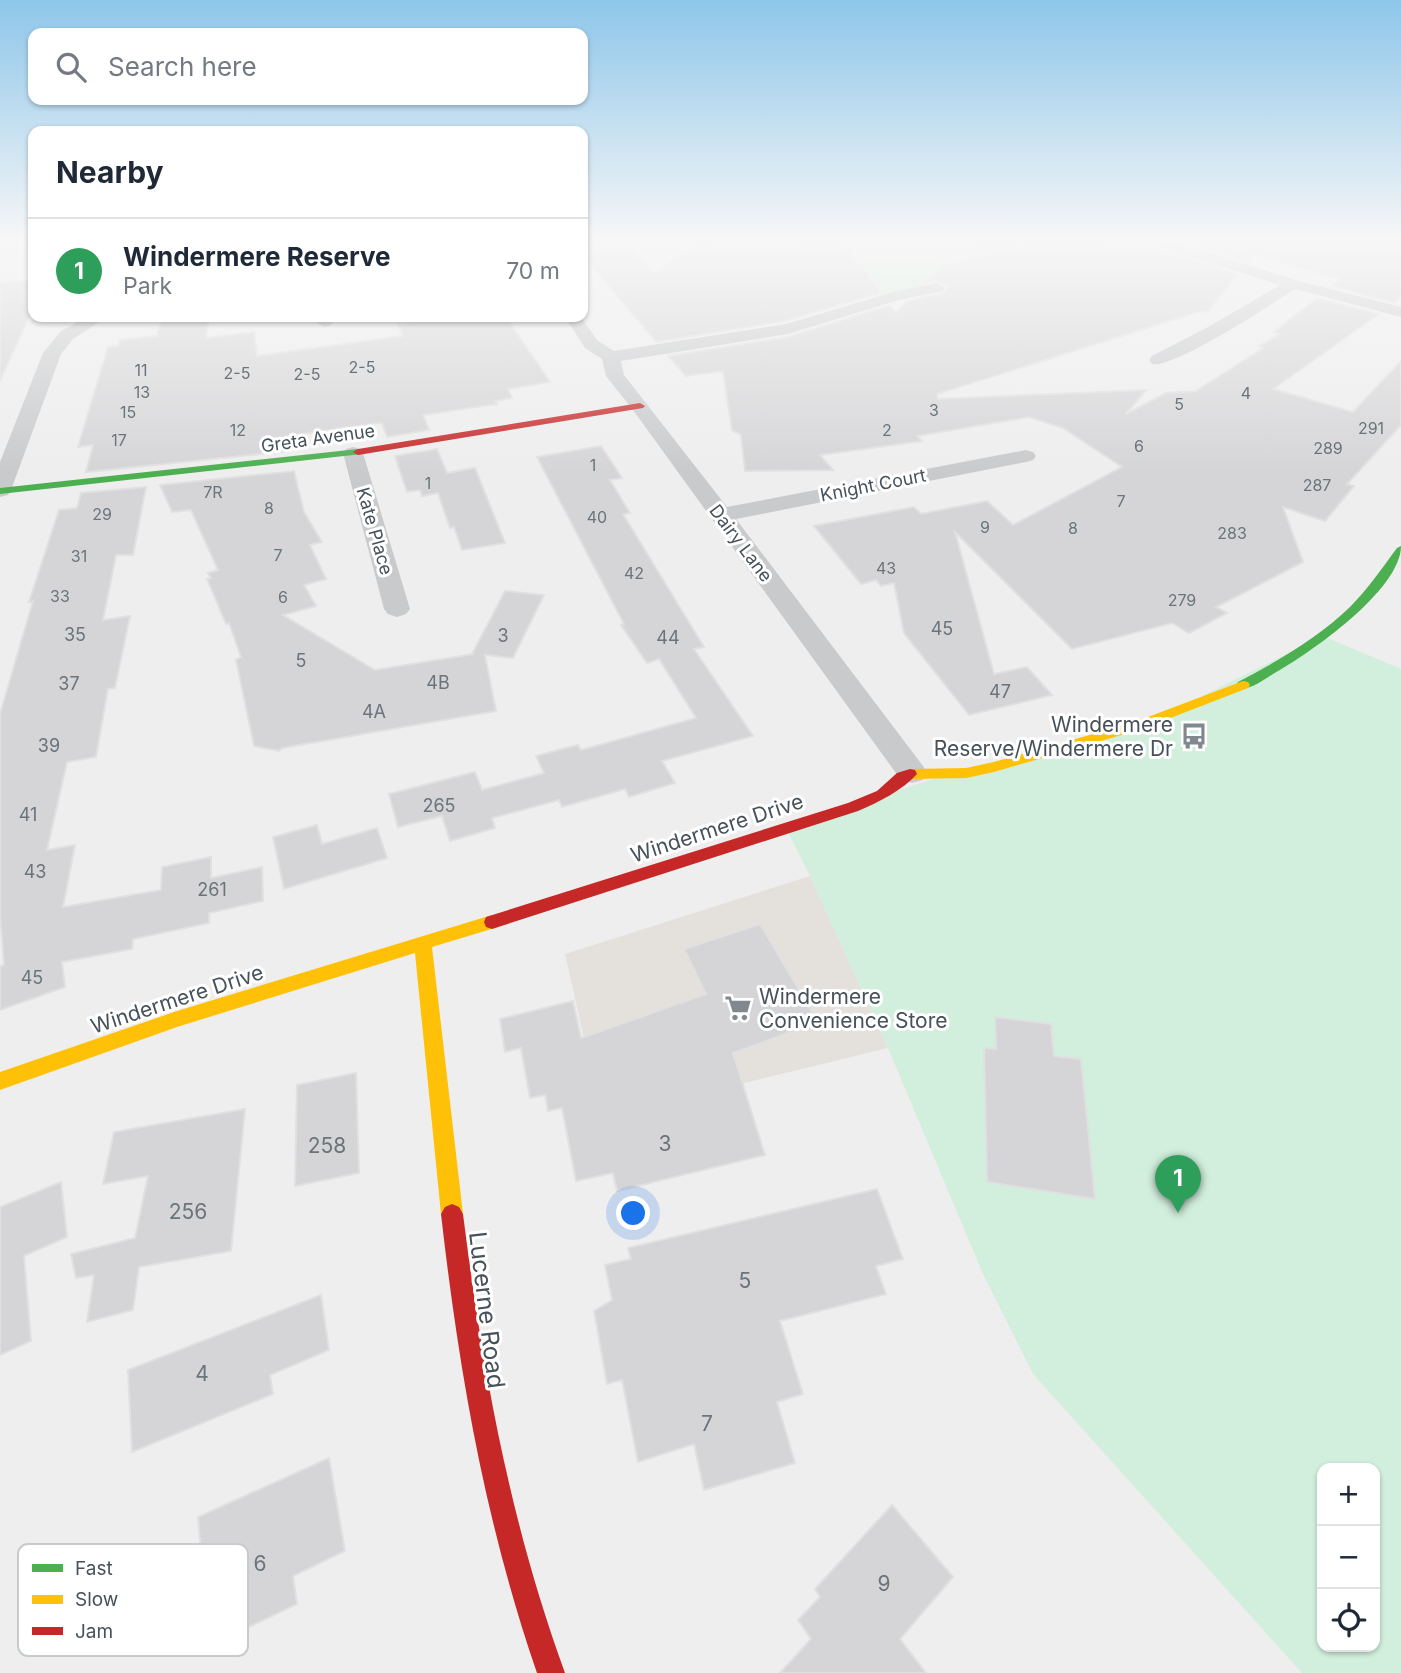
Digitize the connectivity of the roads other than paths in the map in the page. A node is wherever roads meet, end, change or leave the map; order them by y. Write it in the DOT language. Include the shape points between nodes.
graph roads {
  1 [pos="827,317"];
  2 [pos="1238,317"];
  3 [pos="91,322"];
  4 [pos="576,322"];
  5 [pos="611,357"];
  6 [pos="1158,360"];
  7 [pos="640,406"];
  8 [pos="353,453"];
  9 [pos="1026,456"];
  10 [pos="0,491"];
  11 [pos="721,515"];
  12 [pos="1401,550"];
  13 [pos="397,609"];
  14 [pos="912,773"];
  15 [pos="423,944"];
  16 [pos="0,1081"];
  17 [pos="551,1673"];
  1 -- 5 [label="street" via="788,329"];
  2 -- 6 [label="street"];
  3 -- 10 [label="street" via="67,335 52,352"];
  4 -- 5 [label="street, Dairy Lane" via="591,344"];
  5 -- 7 [label="street, Dairy Lane" via="612,371"];
  7 -- 8 [label="street, Greta Avenue"];
  7 -- 11 [label="street, Dairy Lane"];
  8 -- 10 [label="street, Greta Avenue"];
  8 -- 13 [label="street, Kate Place"];
  9 -- 11 [label="street, Knight Court"];
  11 -- 14 [label="street, Dairy Lane"];
  12 -- 14 [label="street" via="1355,609 1323,636 1287,661 1225,693 994,768"];
  14 -- 15 [label="street, Windermere Drive" via="871,801"];
  15 -- 16 [label="street, Windermere Drive" via="177,1018"];
  15 -- 17 [label="street, Lucerne Road" via="466,1342 496,1499"];
}
